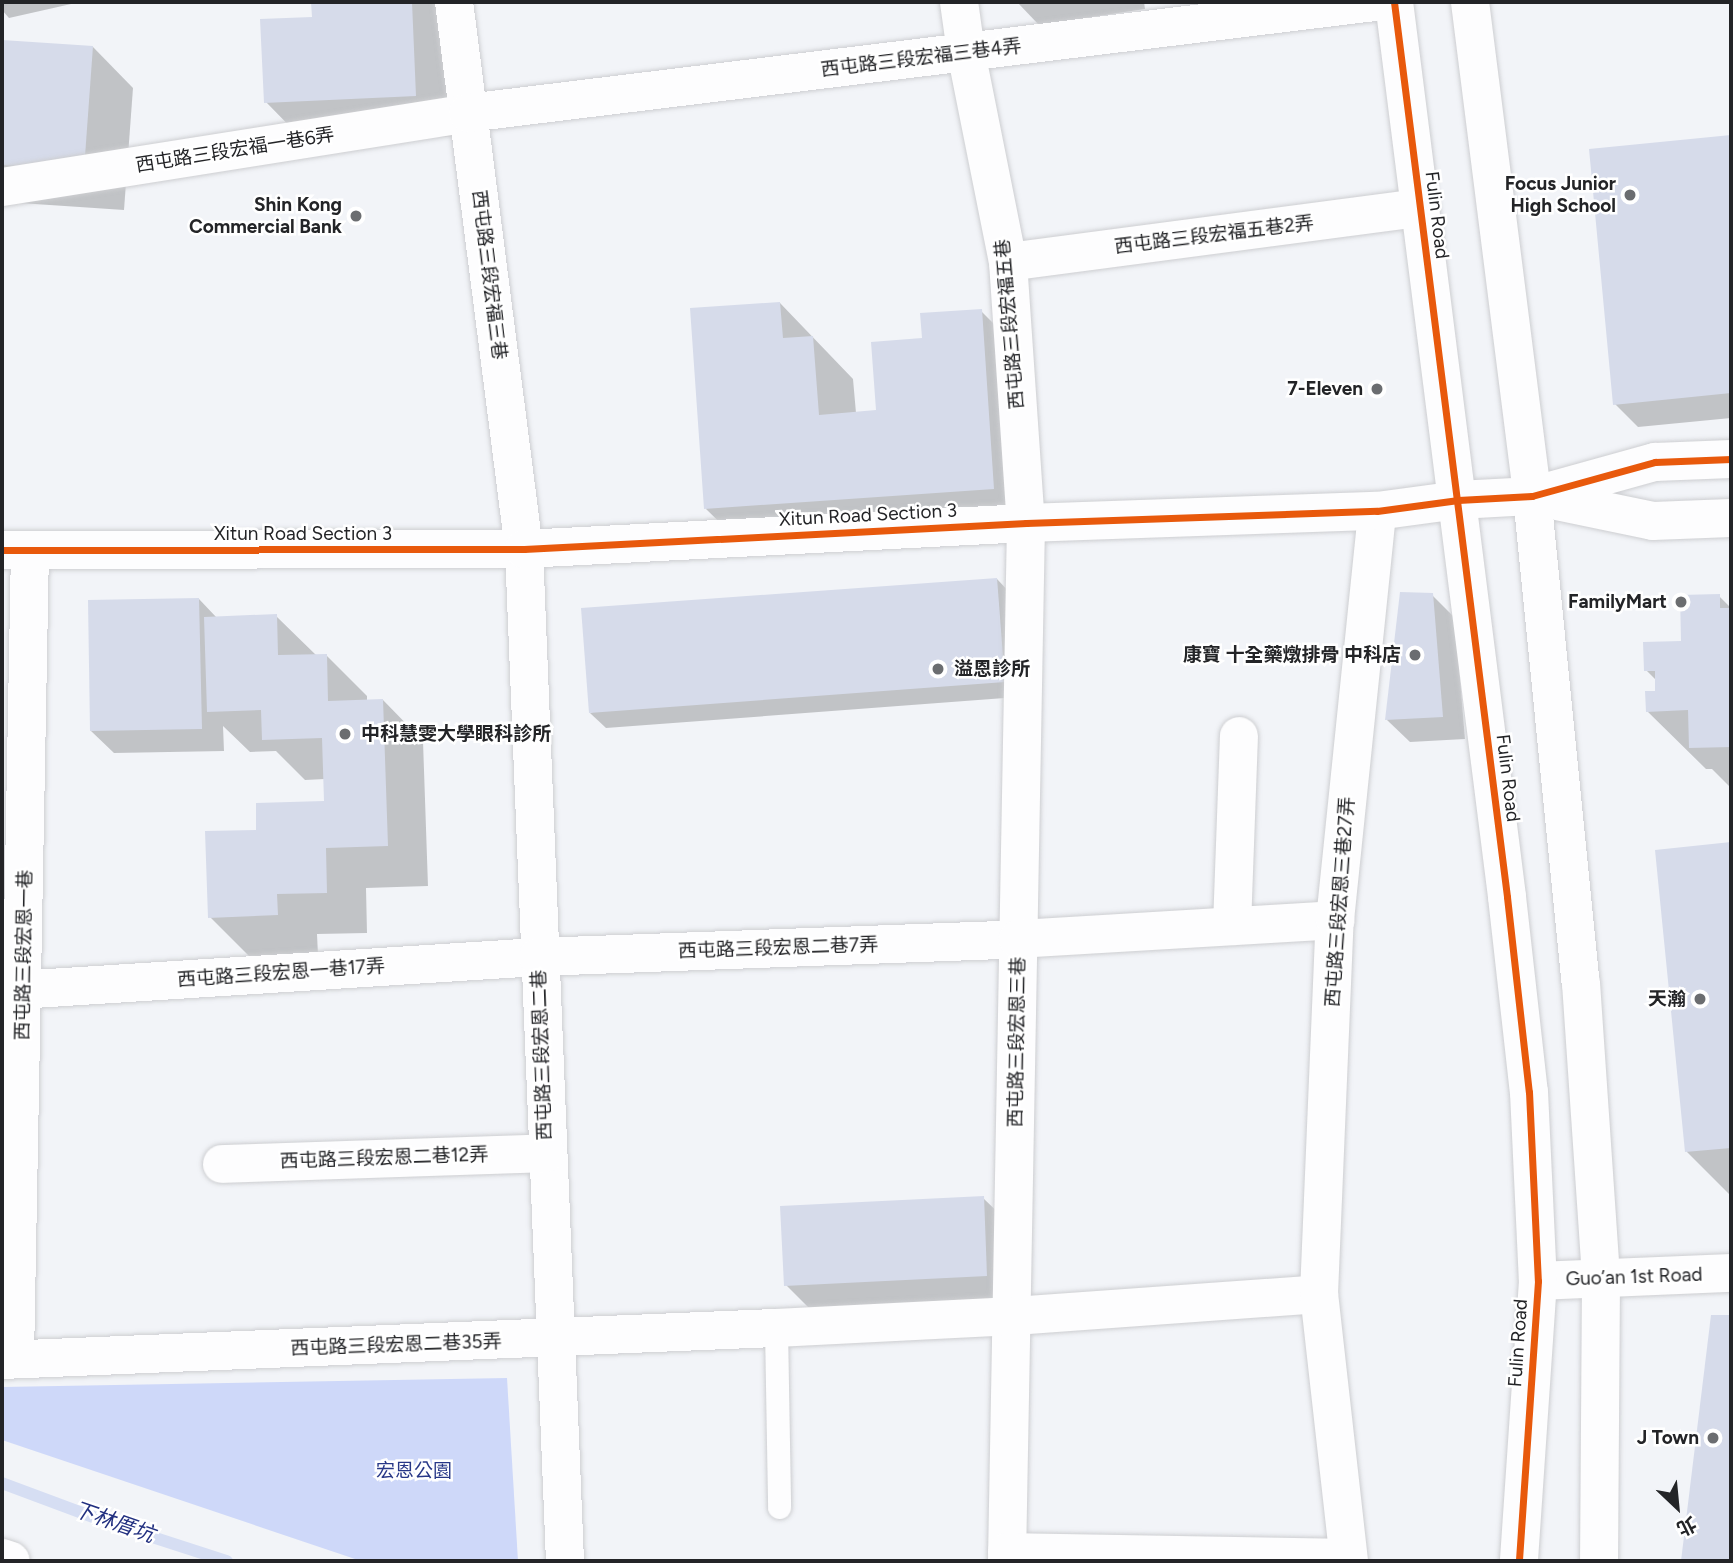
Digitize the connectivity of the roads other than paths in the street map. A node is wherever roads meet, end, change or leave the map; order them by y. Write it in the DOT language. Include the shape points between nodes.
graph roads {
  1 [pos="454,2"];
  2 [pos="959,2"];
  3 [pos="1374,2"];
  4 [pos="1394,2"];
  5 [pos="1470,2"];
  6 [pos="966,52"];
  7 [pos="468,113"];
  8 [pos="2,187"];
  9 [pos="1420,208"];
  10 [pos="1008,262"];
  11 [pos="1731,458"];
  12 [pos="1532,496"];
  13 [pos="1458,500"];
  14 [pos="1377,511"];
  15 [pos="1731,518"];
  16 [pos="1026,523"];
  17 [pos="524,549"];
  18 [pos="16,550"];
  19 [pos="1239,736"];
  20 [pos="1335,920"];
  21 [pos="1232,926"];
  22 [pos="1018,939"];
  23 [pos="538,957"];
  24 [pos="12,990"];
  25 [pos="547,1153"];
  26 [pos="222,1164"];
  27 [pos="1731,1273"];
  28 [pos="1601,1280"];
  29 [pos="1538,1281"];
  30 [pos="1319,1294"];
  31 [pos="1014,1316"];
  32 [pos="776,1328"];
  33 [pos="555,1339"];
  34 [pos="8,1360"];
  35 [pos="779,1507"];
  36 [pos="1007,1557"];
  37 [pos="2,1558"];
  38 [pos="1348,1560"];
  39 [pos="11,1561"];
  40 [pos="565,1561"];
  41 [pos="1520,1561"];
  42 [pos="1599,1561"];
  1 -- 7 [label="street, 西屯路三段宏福三巷"];
  2 -- 6 [label="street, 西屯路三段宏福五巷"];
  3 -- 6 [label="street, 西屯路三段宏福三巷4弄"];
  4 -- 9 [label="street, Fulin Road"];
  5 -- 12 [label="street"];
  6 -- 7 [label="street, 西屯路三段宏福三巷4弄"];
  6 -- 10 [label="street, 西屯路三段宏福五巷"];
  7 -- 8 [label="street, 西屯路三段宏福一巷6弄"];
  7 -- 17 [label="street, 西屯路三段宏福三巷"];
  9 -- 10 [label="street, 西屯路三段宏福五巷2弄"];
  9 -- 13 [label="street, Fulin Road"];
  10 -- 16 [label="street, 西屯路三段宏福五巷"];
  11 -- 12 [label="street, Xitun Road Section 3" via="1656,462"];
  12 -- 13 [label="street, Xitun Road Section 3"];
  12 -- 15 [label="street, Xitun Road Section 3" via="1653,521"];
  12 -- 28 [label="street" via="1581,983"];
  13 -- 14 [label="street, Xitun Road Section 3"];
  13 -- 29 [label="street, Fulin Road" via="1529,1092"];
  14 -- 16 [label="street, Xitun Road Section 3"];
  14 -- 20 [label="street, 西屯路三段宏恩三巷27弄"];
  16 -- 17 [label="street, Xitun Road Section 3"];
  16 -- 22 [label="street, 西屯路三段宏恩三巷"];
  17 -- 18 [label="street, Xitun Road Section 3"];
  17 -- 23 [label="street, 西屯路三段宏恩二巷"];
  18 -- 24 [label="street, 西屯路三段宏恩一巷"];
  19 -- 21 [label="street"];
  20 -- 21 [label="street, 西屯路三段宏恩二巷7弄"];
  20 -- 30 [label="street, 西屯路三段宏恩三巷27弄"];
  21 -- 22 [label="street, 西屯路三段宏恩二巷7弄"];
  22 -- 23 [label="street, 西屯路三段宏恩二巷7弄"];
  22 -- 31 [label="street, 西屯路三段宏恩三巷"];
  23 -- 24 [label="street, 西屯路三段宏恩一巷17弄"];
  23 -- 25 [label="street, 西屯路三段宏恩二巷"];
  24 -- 34 [label="street, 西屯路三段宏恩一巷"];
  25 -- 26 [label="street, 西屯路三段宏恩二巷12弄"];
  25 -- 33 [label="street, 西屯路三段宏恩二巷"];
  27 -- 28 [label="street, Guo’an 1st Road"];
  28 -- 29 [label="street, Guo’an 1st Road"];
  28 -- 42 [label="street"];
  29 -- 41 [label="street, Fulin Road"];
  30 -- 31 [label="street"];
  30 -- 38 [label="street, 西屯路三段宏恩三巷27弄"];
  31 -- 32 [label="street, 西屯路三段宏恩二巷35弄"];
  31 -- 36 [label="street, 西屯路三段宏恩三巷"];
  32 -- 33 [label="street, 西屯路三段宏恩二巷35弄"];
  32 -- 35 [label="lane"];
  33 -- 34 [label="street, 西屯路三段宏恩二巷35弄"];
  33 -- 40 [label="street, 西屯路三段宏恩二巷"];
  36 -- 38 [label="street"];
  37 -- 39 [label="street"];
}
